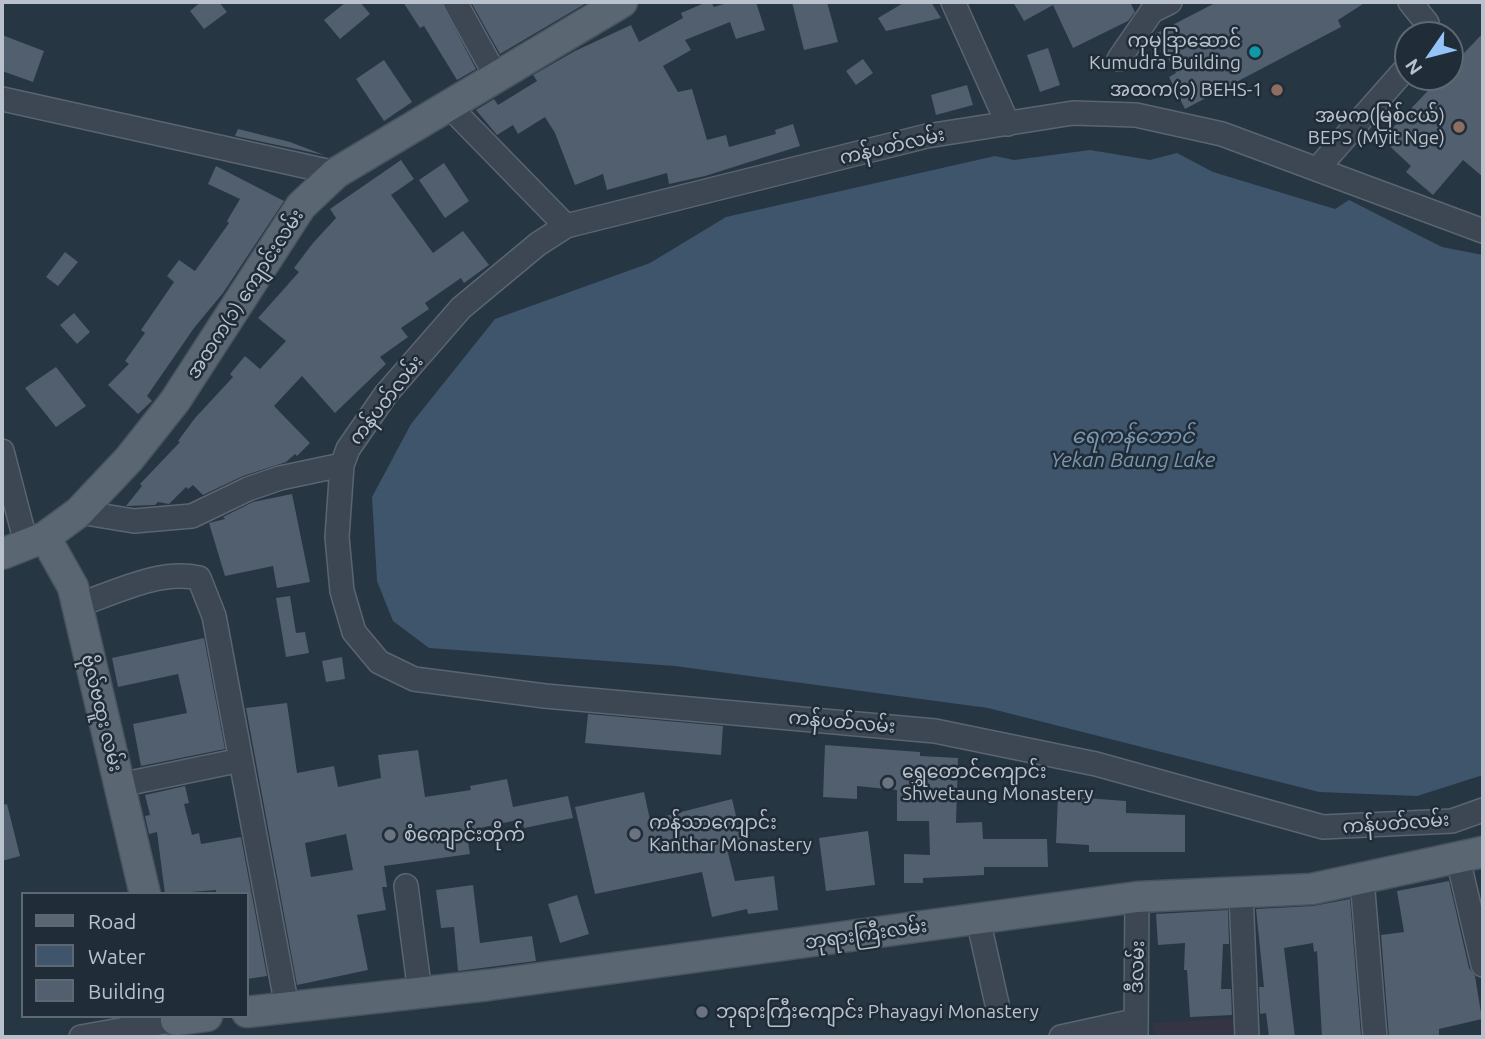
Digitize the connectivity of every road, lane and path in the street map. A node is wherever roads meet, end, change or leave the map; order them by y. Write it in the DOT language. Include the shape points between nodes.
graph roads {
  1 [pos="455,2"];
  2 [pos="953,2"];
  3 [pos="1170,2"];
  4 [pos="1410,2"];
  5 [pos="607,5"];
  6 [pos="1425,21"];
  7 [pos="1119,60"];
  8 [pos="496,76"];
  9 [pos="1394,82"];
  10 [pos="2,99"];
  11 [pos="448,105"];
  12 [pos="1008,124"];
  13 [pos="1318,168"];
  14 [pos="336,173"];
  15 [pos="566,226"];
  16 [pos="1483,231"];
  17 [pos="2,451"];
  18 [pos="342,465"];
  19 [pos="79,512"];
  20 [pos="24,545"];
  21 [pos="76,606"];
  22 [pos="241,760"];
  23 [pos="120,785"];
  24 [pos="1483,810"];
  25 [pos="1470,856"];
  26 [pos="1362,879"];
  27 [pos="406,886"];
  28 [pos="145,892"];
  29 [pos="1241,893"];
  30 [pos="1137,897"];
  31 [pos="978,919"];
  32 [pos="1483,965"];
  33 [pos="420,993"];
  34 [pos="997,1004"];
  35 [pos="287,1007"];
  36 [pos="248,1012"];
  37 [pos="200,1018"];
  38 [pos="178,1024"];
  39 [pos="1135,1029"];
  40 [pos="81,1037"];
  41 [pos="1060,1037"];
  42 [pos="1247,1037"];
  43 [pos="1374,1037"];
  1 -- 8 [label="street"];
  2 -- 12 [label="street"];
  3 -- 7 [label="street" via="1152,11"];
  4 -- 6 [label="street"];
  5 -- 8 [label="main road, အထက(၁) ကျောင်းလမ်း"];
  8 -- 11 [label="main road, အထက(၁) ကျောင်းလမ်း"];
  9 -- 13 [label="street"];
  10 -- 14 [label="street"];
  11 -- 14 [label="main road, အထက(၁) ကျောင်းလမ်း"];
  11 -- 15 [label="street"];
  12 -- 13 [label="street, ကန်ပတ်လမ်း" via="1073,113 1136,115 1222,134"];
  12 -- 15 [label="street, ကန်ပတ်လမ်း" via="927,136"];
  13 -- 16 [label="street, ကန်ပတ်လမ်း"];
  14 -- 19 [label="main road, အထက(၁) ကျောင်းလမ်း" via="301,206 175,401"];
  15 -- 18 [label="street, ကန်ပတ်လမ်း" via="461,308 386,394"];
  17 -- 20 [label="street"];
  18 -- 19 [label="street" via="280,478 180,518 134,521"];
  18 -- 24 [label="street, ကန်ပတ်လမ်း" via="337,537 342,591 354,632 379,662 415,679 545,696 935,731 1096,764 1322,827 1452,821"];
  19 -- 20 [label="main road, အထက(၁) ကျောင်းလမ်း"];
  20 -- 21 [label="main road, ဗိုလ်ဗထူး လမ်း" via="73,587"];
  21 -- 22 [label="street" via="145,582 182,574 199,578 214,616"];
  21 -- 23 [label="main road, ဗိုလ်ဗထူး လမ်း"];
  22 -- 23 [label="street"];
  22 -- 35 [label="street"];
  23 -- 28 [label="main road, ဗိုလ်ဗထူး လမ်း"];
  25 -- 26 [label="main road, ဘုရားကြီးလမ်း"];
  25 -- 32 [label="street"];
  26 -- 29 [label="main road, ဘုရားကြီးလမ်း" via="1312,889"];
  26 -- 43 [label="street"];
  27 -- 33 [label="street"];
  29 -- 30 [label="main road, ဘုရားကြီးလမ်း"];
  29 -- 42 [label="street"];
  30 -- 31 [label="main road, ဘုရားကြီးလမ်း"];
  30 -- 39 [label="street, ဒီလမ်း"];
  31 -- 33 [label="main road, ဘုရားကြီးလမ်း"];
  31 -- 34 [label="street"];
  33 -- 35 [label="main road, ဘုရားကြီးလမ်း"];
  35 -- 36 [label="main road, ဘုရားကြီးလမ်း"];
  37 -- 38 [label="main road"];
  38 -- 40 [label="street"];
  39 -- 41 [label="street"];
}
